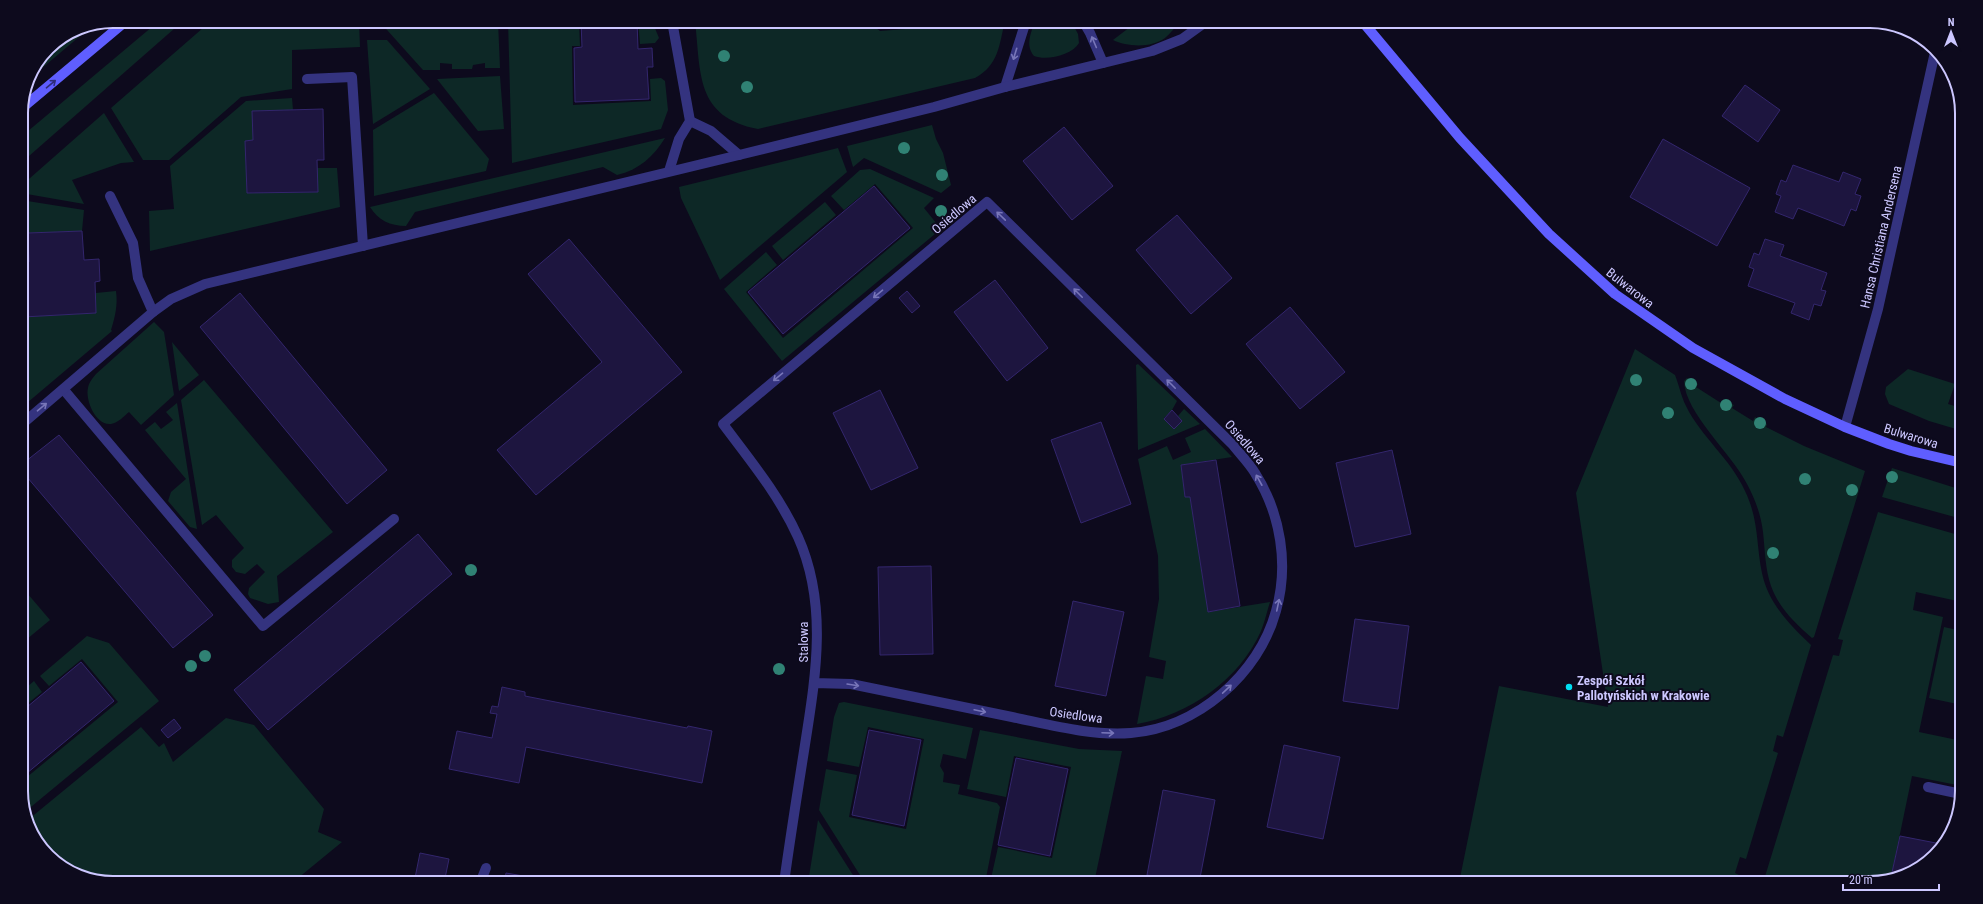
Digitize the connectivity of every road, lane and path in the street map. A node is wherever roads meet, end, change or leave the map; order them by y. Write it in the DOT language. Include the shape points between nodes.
graph roads {
  1 [pos="118,28"];
  2 [pos="673,28"];
  3 [pos="1024,28"];
  4 [pos="1086,28"];
  5 [pos="1197,28"];
  6 [pos="1368,28"];
  7 [pos="1934,57"];
  8 [pos="1103,63"];
  9 [pos="307,79"];
  10 [pos="1005,87"];
  11 [pos="29,102"];
  12 [pos="690,121"];
  13 [pos="739,155"];
  14 [pos="669,171"];
  15 [pos="110,196"];
  16 [pos="363,246"];
  17 [pos="153,312"];
  18 [pos="64,390"];
  19 [pos="28,418"];
  20 [pos="723,424"];
  21 [pos="1845,427"];
  22 [pos="1955,461"];
  23 [pos="394,519"];
  24 [pos="814,682"];
  25 [pos="1928,787"];
  26 [pos="1955,793"];
  27 [pos="486,868"];
  28 [pos="483,876"];
  29 [pos="785,876"];
  11 -- 1 [label="street, one-way"];
  2 -- 12 [label="street"];
  3 -- 10 [label="street, one-way"];
  8 -- 4 [label="street, one-way"];
  5 -- 8 [label="street" via="1168,46"];
  6 -- 21 [label="street, Bulwarowa" via="1475,155 1549,234 1615,294 1693,348 1785,399"];
  7 -- 21 [label="street, Hansa Christiana Andersena" via="1878,309"];
  8 -- 10 [label="street"];
  9 -- 16 [label="street" via="352,77"];
  10 -- 13 [label="street"];
  12 -- 13 [label="street" via="711,131"];
  12 -- 14 [label="street" via="679,139"];
  13 -- 14 [label="street"];
  14 -- 16 [label="street"];
  15 -- 17 [label="street" via="133,243 138,278"];
  16 -- 17 [label="street" via="206,284 171,299"];
  17 -- 18 [label="street"];
  19 -- 18 [label="street, one-way"];
  18 -- 23 [label="street" via="263,626"];
  20 -- 24 [label="street, Stalowa" via="772,491 799,539 816,608 817,655"];
  24 -- 20 [label="street, Osiedlowa, one-way" via="851,684 1088,732 1131,733 1179,721 1219,696 1244,672 1265,642 1277,610 1282,574 1281,542 1272,508 1255,473 1232,444 987,202"];
  21 -- 22 [label="street, Bulwarowa" via="1911,451"];
  24 -- 29 [label="street, Stalowa"];
  25 -- 26 [label="street"];
  27 -- 28 [label="street"];
}
